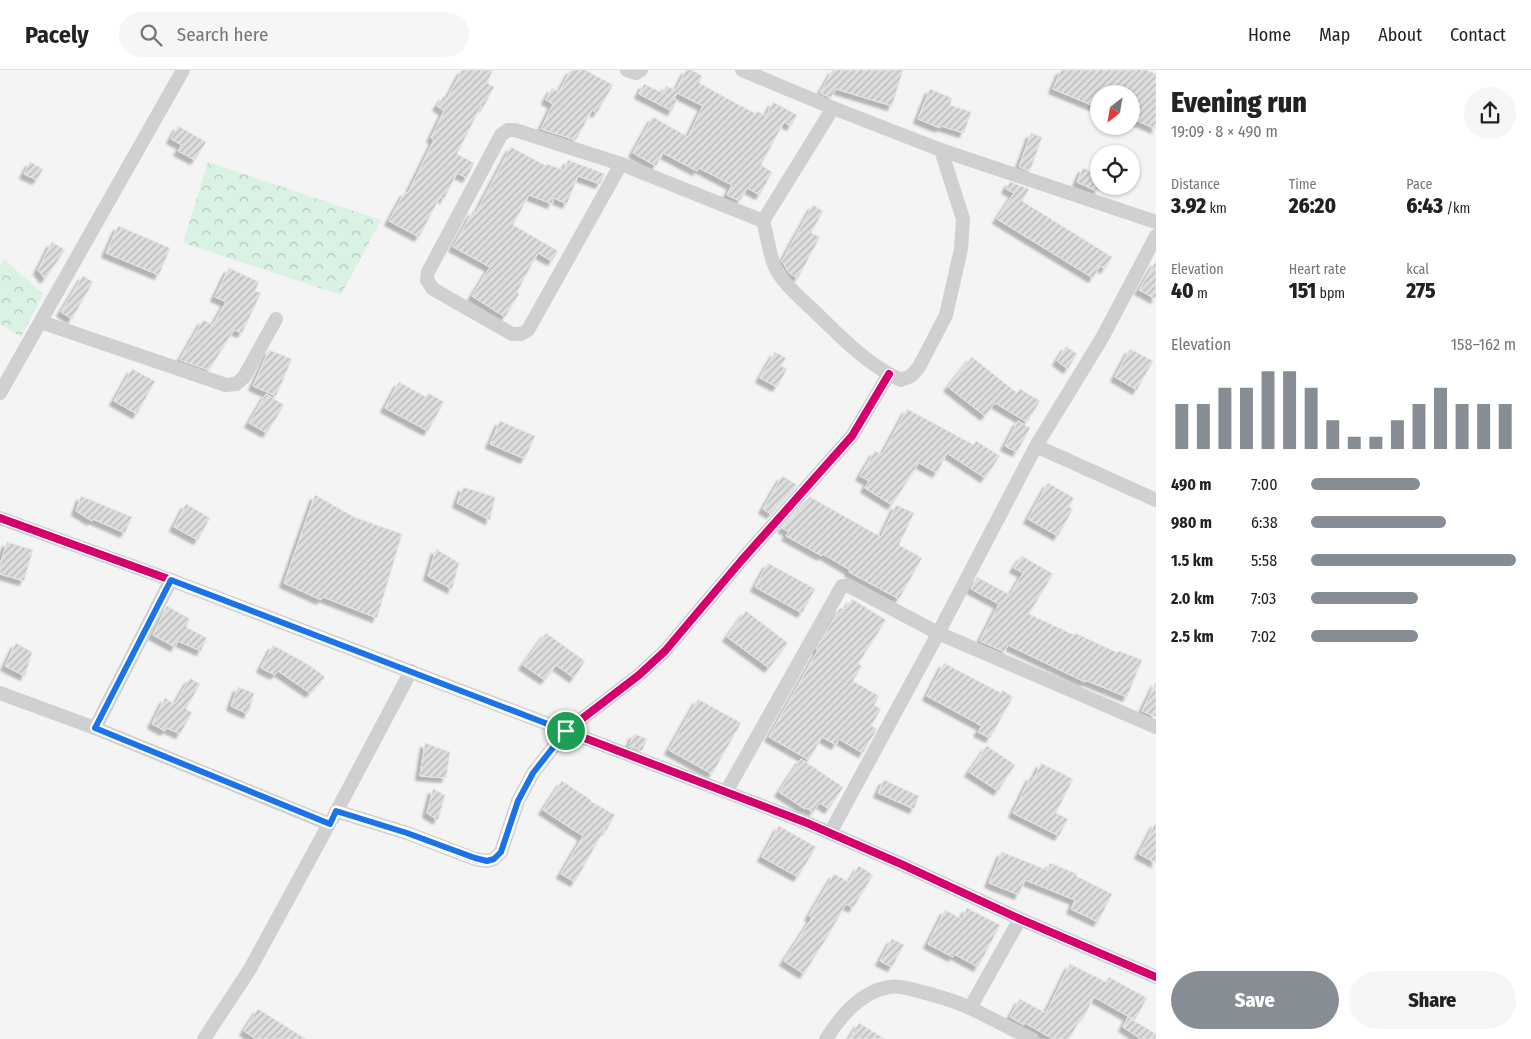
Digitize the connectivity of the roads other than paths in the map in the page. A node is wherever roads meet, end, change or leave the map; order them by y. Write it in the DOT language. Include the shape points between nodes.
graph roads {
  1 [pos="182,70"];
  2 [pos="627,70"];
  3 [pos="641,70"];
  4 [pos="742,70"];
  5 [pos="833,108"];
  6 [pos="941,150"];
  7 [pos="621,164"];
  8 [pos="764,221"];
  9 [pos="1156,222"];
  10 [pos="1156,236"];
  11 [pos="1150,263"];
  12 [pos="276,319"];
  13 [pos="41,322"];
  14 [pos="889,374"];
  15 [pos="0,394"];
  16 [pos="1036,446"];
  17 [pos="1156,500"];
  18 [pos="0,518"];
  19 [pos="171,580"];
  20 [pos="938,632"];
  21 [pos="411,671"];
  22 [pos="0,693"];
  23 [pos="1156,727"];
  24 [pos="95,728"];
  25 [pos="566,731"];
  26 [pos="726,792"];
  27 [pos="336,811"];
  28 [pos="330,824"];
  29 [pos="830,833"];
  30 [pos="1020,919"];
  31 [pos="1156,977"];
  32 [pos="970,1008"];
  33 [pos="204,1039"];
  34 [pos="826,1039"];
  35 [pos="1032,1039"];
  1 -- 13 [label="street"];
  2 -- 3 [label="street" via="636,73"];
  4 -- 5 [label="street"];
  5 -- 6 [label="street"];
  5 -- 8 [label="street"];
  6 -- 9 [label="street"];
  6 -- 14 [label="street" via="963,219 961,249 946,315 911,376 901,380"];
  7 -- 7 [label="street" via="508,130 501,135 428,272 427,280 433,289 512,334 528,330"];
  7 -- 8 [label="street"];
  8 -- 14 [label="street" via="775,268 790,288 852,346"];
  10 -- 11 [label="street"];
  11 -- 16 [label="street"];
  12 -- 13 [label="street" via="244,377 236,384 226,385"];
  13 -- 15 [label="street"];
  14 -- 25 [label="street" via="852,436 665,651"];
  16 -- 17 [label="street"];
  16 -- 20 [label="street"];
  18 -- 19 [label="street"];
  19 -- 21 [label="street"];
  19 -- 24 [label="street"];
  20 -- 23 [label="street"];
  20 -- 26 [label="street" via="849,586 842,586"];
  20 -- 29 [label="street"];
  21 -- 25 [label="street"];
  21 -- 27 [label="street"];
  22 -- 24 [label="street"];
  24 -- 28 [label="street"];
  25 -- 26 [label="street"];
  25 -- 27 [label="street" via="533,773 518,801 501,852 494,859 475,858"];
  26 -- 29 [label="street"];
  27 -- 28 [label="street"];
  28 -- 33 [label="street" via="250,969"];
  29 -- 30 [label="street"];
  30 -- 31 [label="street"];
  30 -- 32 [label="street"];
  32 -- 34 [label="street" via="925,993 890,987 856,1002"];
  32 -- 35 [label="street"];
}
